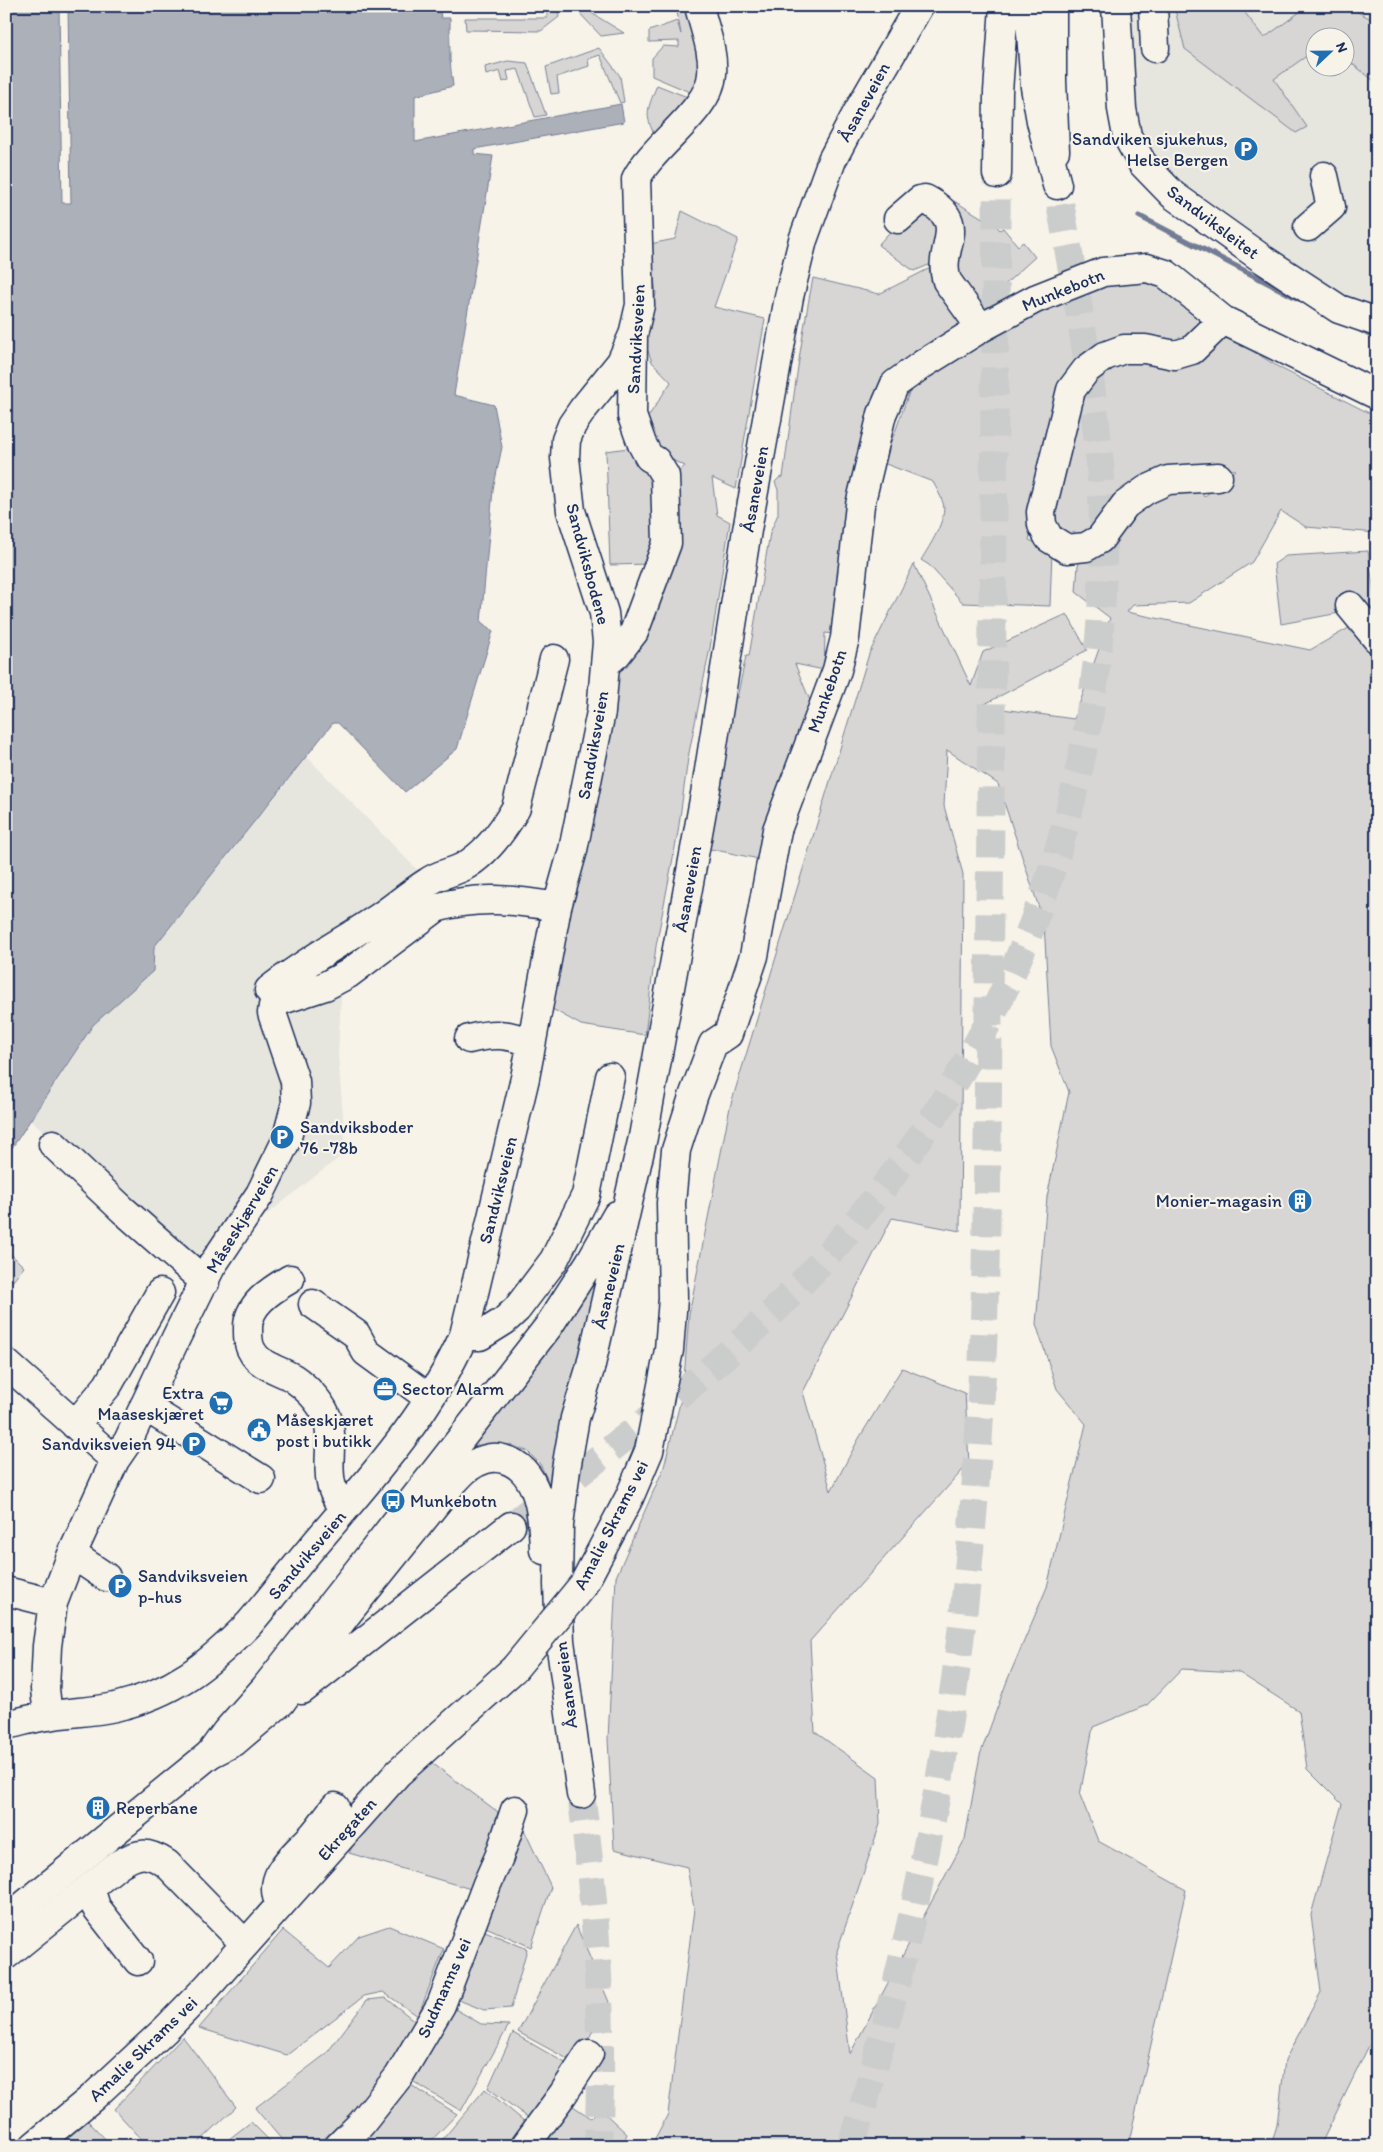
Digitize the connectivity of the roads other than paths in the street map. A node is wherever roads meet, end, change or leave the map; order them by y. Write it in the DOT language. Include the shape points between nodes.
graph roads {
  1 [pos="699,6"];
  2 [pos="1004,6"];
  3 [pos="1029,6"];
  4 [pos="1052,6"];
  5 [pos="1116,6"];
  6 [pos="1154,6"];
  7 [pos="916,9"];
  8 [pos="1154,48"];
  9 [pos="997,174"];
  10 [pos="1324,176"];
  11 [pos="898,219"];
  12 [pos="1308,227"];
  13 [pos="1224,320"];
  14 [pos="1377,322"];
  15 [pos="981,328"];
  16 [pos="633,335"];
  17 [pos="1377,395"];
  18 [pos="1218,477"];
  19 [pos="1350,606"];
  20 [pos="1377,639"];
  21 [pos="554,659"];
  22 [pos="605,664"];
  23 [pos="557,907"];
  24 [pos="275,1007"];
  25 [pos="728,1034"];
  26 [pos="469,1038"];
  27 [pos="532,1044"];
  28 [pos="610,1077"];
  29 [pos="52,1144"];
  30 [pos="632,1189"];
  31 [pos="290,1279"];
  32 [pos="204,1282"];
  33 [pos="160,1293"];
  34 [pos="313,1304"];
  35 [pos="464,1335"];
  36 [pos="6,1363"];
  37 [pos="429,1398"];
  38 [pos="144,1406"];
  39 [pos="75,1425"];
  40 [pos="115,1460"];
  41 [pos="261,1479"];
  42 [pos="343,1511"];
  43 [pos="511,1526"];
  44 [pos="72,1554"];
  45 [pos="106,1577"];
  46 [pos="6,1591"];
  47 [pos="53,1603"];
  48 [pos="281,1702"];
  49 [pos="48,1716"];
  50 [pos="6,1726"];
  51 [pos="210,1754"];
  52 [pos="416,1756"];
  53 [pos="335,1807"];
  54 [pos="514,1810"];
  55 [pos="88,1889"];
  56 [pos="280,1904"];
  57 [pos="6,1920"];
  58 [pos="245,1944"];
  59 [pos="6,1955"];
  60 [pos="138,1961"];
  61 [pos="589,2054"];
  62 [pos="34,2146"];
  63 [pos="339,2146"];
  64 [pos="525,2146"];
  1 -- 16 [label="main road, Sandviksveien" via="712,65 707,93 642,167 636,179 640,305"];
  2 -- 9 [label="main road"];
  3 -- 4 [label="main road" via="1039,113 1057,185"];
  5 -- 14 [label="main road, Sandviksleitet" via="1122,109 1128,136 1142,163 1173,195 1264,260 1339,308"];
  6 -- 8 [label="main road"];
  7 -- 30 [label="main road, Åsaneveien" via="832,160 798,259 747,530 708,773"];
  10 -- 12 [label="main road" via="1331,207"];
  11 -- 15 [label="main road" via="925,199 945,216 951,234 944,273"];
  13 -- 15 [label="main road, Munkebotn" via="1166,274 1147,268 1103,272 1035,299"];
  13 -- 17 [label="main road, Munkebotn"];
  13 -- 18 [label="main road" via="1192,350 1175,355 1146,349 1124,349 1105,356 1086,370 1071,390 1042,512 1042,525 1050,538 1067,549 1086,547 1100,539 1126,505 1146,490 1168,480"];
  15 -- 25 [label="main road, Munkebotn" via="895,384 882,414 860,505 845,638 777,830 754,956"];
  16 -- 22 [label="main road, Sandviksbodene" via="621,362 582,410 566,440 571,511 604,613"];
  16 -- 22 [label="main road, Sandviksveien" via="632,416 649,457 665,476 667,543 634,632"];
  19 -- 20 [label="main road"];
  21 -- 24 [label="main road, Måseskjærveien" via="516,808 506,826 473,860 428,881 383,915 285,977 269,990"];
  22 -- 23 [label="main road, Sandviksveien" via="602,712 573,850"];
  23 -- 24 [label="main road" via="518,900 487,899 436,908 348,974"];
  23 -- 27 [label="main road, Sandviksveien"];
  24 -- 32 [label="main road, Måseskjærveien" via="296,1081 294,1117 272,1173"];
  25 -- 52 [label="main road, Amalie Skrams vei, bridge" via="713,1044 676,1150 671,1203 673,1298 669,1350 649,1451 629,1498 583,1585 514,1669"];
  26 -- 27 [label="main road" via="508,1035"];
  27 -- 35 [label="main road, Sandviksveien"];
  28 -- 35 [label="main road" via="586,1195 554,1260 517,1309 500,1324 480,1336"];
  29 -- 32 [label="main road, Måseskjærveien"];
  30 -- 48 [label="main road, Åsaneveien" via="590,1369 575,1418 558,1525 560,1641 581,1794 562,1730 550,1652 540,1508 524,1468 512,1461 498,1457 483,1460 468,1468 449,1487"];
  30 -- 51 [label="main road" via="548,1327 366,1561"];
  31 -- 42 [label="main road" via="257,1304 248,1321 248,1338 252,1352 259,1359 293,1378 315,1397 325,1414 330,1429 331,1484"];
  32 -- 38 [label="main road, Måseskjærveien"];
  33 -- 39 [label="main road" via="108,1385"];
  34 -- 37 [label="main road" via="356,1334 366,1352"];
  35 -- 37 [label="main road, Sandviksveien"];
  36 -- 39 [label="main road"];
  37 -- 42 [label="main road, Sandviksveien" via="401,1442"];
  38 -- 40 [label="main road, Måseskjærveien"];
  38 -- 41 [label="main road"];
  39 -- 40 [label="main road"];
  40 -- 44 [label="main road, Måseskjærveien"];
  42 -- 49 [label="main road, Sandviksveien" via="249,1624 199,1670 142,1700 84,1713"];
  43 -- 48 [label="main road" via="296,1695"];
  44 -- 45 [label="main road"];
  44 -- 47 [label="main road, Måseskjærveien"];
  46 -- 47 [label="main road"];
  47 -- 49 [label="main road, Måseskjærveien" via="45,1689"];
  48 -- 51 [label="main road" via="234,1742"];
  49 -- 50 [label="main road, Sandviksveien"];
  51 -- 57 [label="main road"];
  52 -- 56 [label="main road, Ekregaten"];
  53 -- 56 [label="main road" via="281,1869 276,1888"];
  54 -- 63 [label="main road, Sudmanns vei" via="441,2005 399,2076"];
  55 -- 58 [label="main road" via="131,1857 152,1855 177,1873"];
  55 -- 59 [label="main road"];
  55 -- 60 [label="main road" via="96,1907"];
  56 -- 58 [label="main road, Amalie Skrams vei"];
  58 -- 62 [label="main road, Amalie Skrams vei" via="139,2055"];
  61 -- 64 [label="main road"];
}
